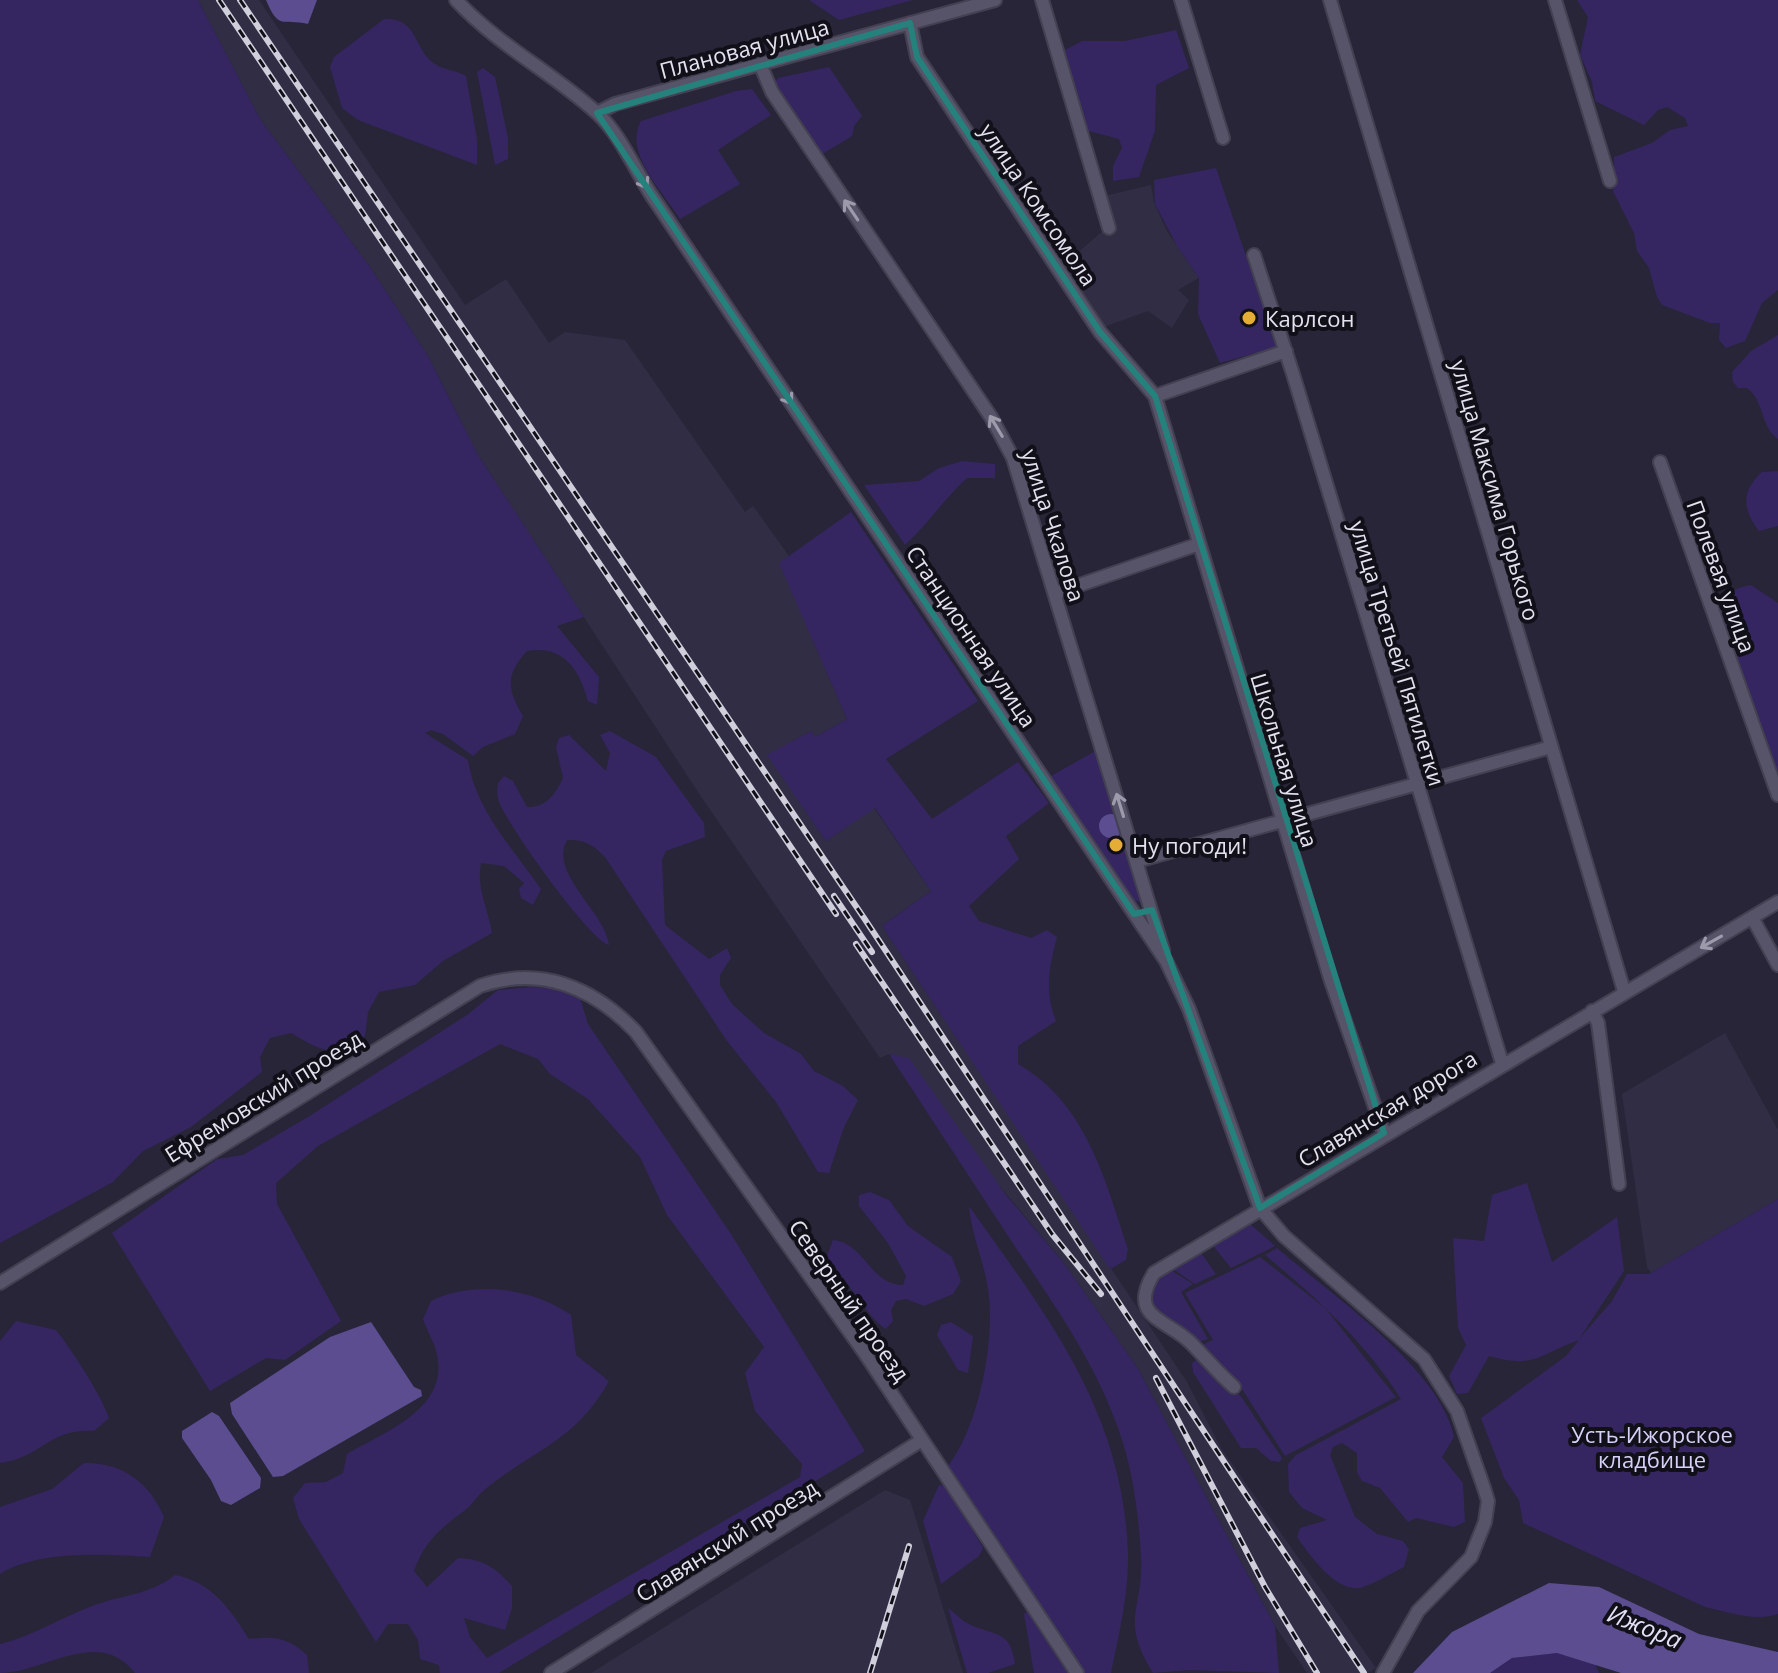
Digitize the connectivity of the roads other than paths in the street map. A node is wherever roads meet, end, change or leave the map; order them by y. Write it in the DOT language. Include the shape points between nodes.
graph roads {
  1 [pos="456,0"];
  2 [pos="995,0"];
  3 [pos="1042,0"];
  4 [pos="1181,0"];
  5 [pos="1330,0"];
  6 [pos="1555,0"];
  7 [pos="964,4"];
  8 [pos="910,23"];
  9 [pos="760,64"];
  10 [pos="597,113"];
  11 [pos="1223,138"];
  12 [pos="1610,181"];
  13 [pos="1109,228"];
  14 [pos="1254,255"];
  15 [pos="1286,351"];
  16 [pos="1155,396"];
  17 [pos="1660,462"];
  18 [pos="1199,544"];
  19 [pos="1056,593"];
  20 [pos="1551,747"];
  21 [pos="1416,784"];
  22 [pos="1778,795"];
  23 [pos="1283,821"];
  24 [pos="1137,861"];
  25 [pos="1778,902"];
  26 [pos="1151,908"];
  27 [pos="1134,914"];
  28 [pos="1753,919"];
  29 [pos="1166,961"];
  30 [pos="1778,965"];
  31 [pos="559,981"];
  32 [pos="1624,991"];
  33 [pos="1592,1011"];
  34 [pos="1502,1063"];
  35 [pos="1384,1133"];
  36 [pos="1619,1184"];
  37 [pos="1260,1208"];
  38 [pos="0,1283"];
  39 [pos="1234,1387"];
  40 [pos="922,1440"];
  41 [pos="551,1673"];
  42 [pos="1077,1673"];
  43 [pos="1383,1673"];
  1 -- 10 [label="street, Станционная улица" via="511,50"];
  2 -- 7 [label="street, Плановая улица"];
  3 -- 13 [label="street"];
  4 -- 11 [label="street"];
  5 -- 20 [label="street, улица Максима Горького"];
  6 -- 12 [label="street"];
  7 -- 8 [label="street, Плановая улица"];
  8 -- 9 [label="street, Плановая улица"];
  8 -- 16 [label="street, улица Комсомола" via="917,57 1100,332"];
  9 -- 10 [label="street, Плановая улица"];
  19 -- 9 [label="street, улица Чкалова, one-way" via="1004,439 772,92"];
  10 -- 27 [label="street, Станционная улица, one-way"];
  14 -- 15 [label="street, улица Третьей Пятилетки"];
  15 -- 16 [label="street"];
  15 -- 21 [label="street, улица Третьей Пятилетки"];
  16 -- 18 [label="street, Школьная улица"];
  17 -- 22 [label="street, Полевая улица"];
  18 -- 19 [label="street"];
  18 -- 23 [label="street, Школьная улица"];
  24 -- 19 [label="street, улица Чкалова, one-way"];
  20 -- 21 [label="street"];
  20 -- 32 [label="street, улица Максима Горького"];
  21 -- 23 [label="street"];
  21 -- 34 [label="street, улица Третьей Пятилетки"];
  23 -- 24 [label="street"];
  23 -- 35 [label="street, Школьная улица"];
  24 -- 26 [label="street, улица Чкалова"];
  25 -- 28 [label="street, Славянская дорога"];
  26 -- 27 [label="street"];
  26 -- 29 [label="street, улица Чкалова"];
  27 -- 29 [label="street, Станционная улица"];
  28 -- 30 [label="street"];
  28 -- 32 [label="street, Славянская дорога, one-way"];
  29 -- 37 [label="street, Станционная улица" via="1189,1009"];
  31 -- 38 [label="street, Ефремовский проезд" via="514,977 467,993"];
  31 -- 40 [label="street, Северный проезд" via="597,997 636,1032"];
  32 -- 33 [label="street, Славянская дорога"];
  33 -- 34 [label="street, Славянская дорога"];
  33 -- 36 [label="street" via="1598,1023"];
  34 -- 35 [label="street, Славянская дорога"];
  35 -- 37 [label="street, Славянская дорога"];
  37 -- 39 [label="street, Славянская дорога" via="1154,1273 1145,1287 1147,1310 1187,1339"];
  37 -- 43 [label="street" via="1284,1236 1424,1359 1457,1411 1488,1501 1471,1557 1418,1611"];
  40 -- 41 [label="street, Славянский проезд"];
  40 -- 42 [label="street, Северный проезд"];
}
